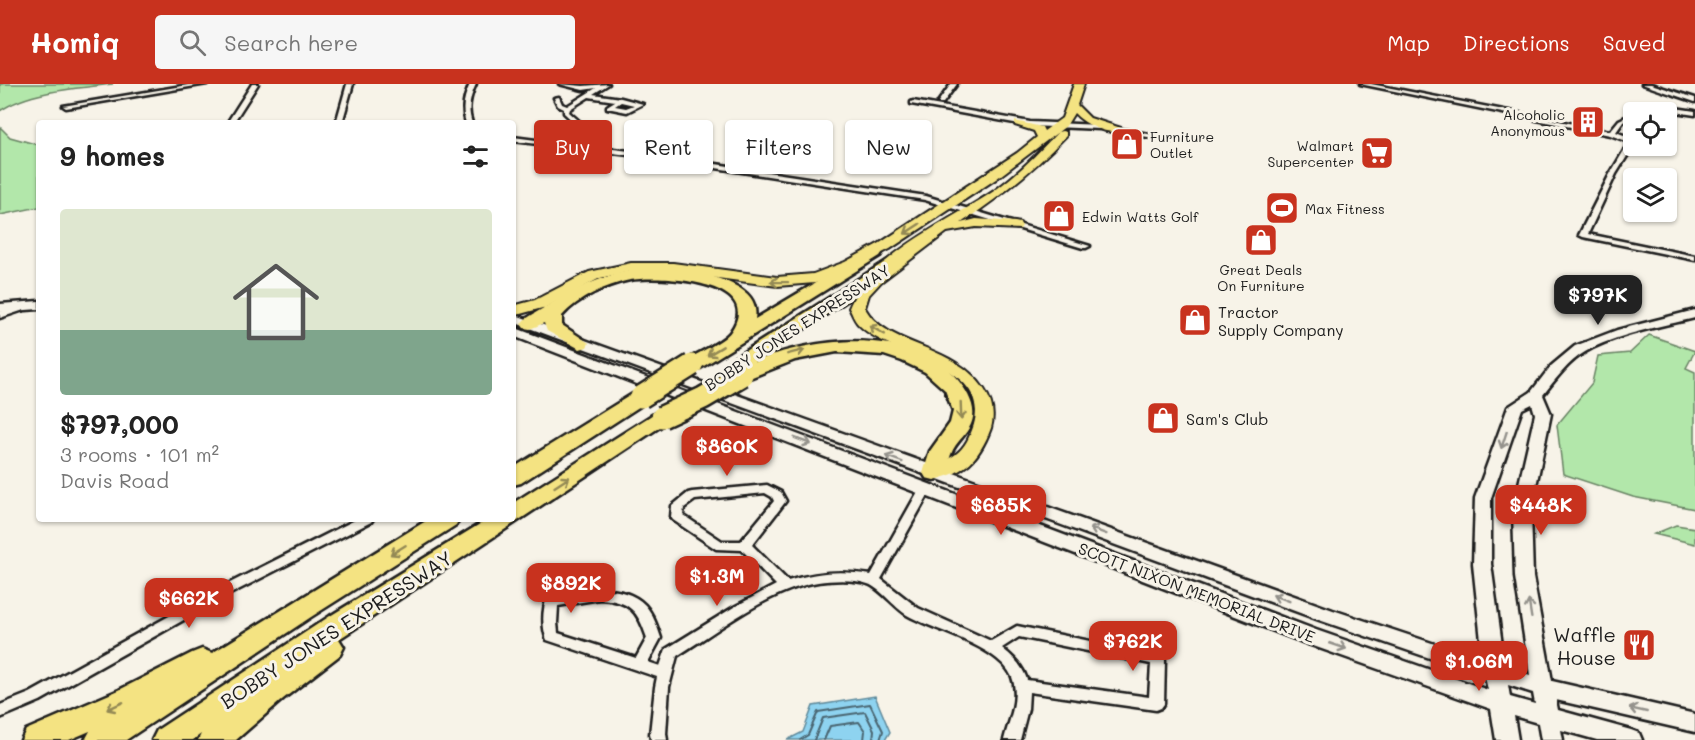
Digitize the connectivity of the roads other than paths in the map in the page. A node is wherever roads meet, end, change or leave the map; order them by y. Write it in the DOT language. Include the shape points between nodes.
graph roads {
  1 [pos="204,84"];
  2 [pos="255,84"];
  3 [pos="350,84"];
  4 [pos="473,84"];
  5 [pos="562,84"];
  6 [pos="954,84"];
  7 [pos="1079,84"];
  8 [pos="1363,84"];
  9 [pos="1645,84"];
  10 [pos="600,85"];
  11 [pos="587,95"];
  12 [pos="557,98"];
  13 [pos="621,100"];
  14 [pos="1695,100"];
  15 [pos="941,102"];
  16 [pos="913,104"];
  17 [pos="1072,105"];
  18 [pos="66,106"];
  19 [pos="567,108"];
  20 [pos="1677,110"];
  21 [pos="1695,113"];
  22 [pos="232,120"];
  23 [pos="340,120"];
  24 [pos="468,120"];
  25 [pos="573,120"];
  26 [pos="1623,120"];
  27 [pos="1019,123"];
  28 [pos="1095,127"];
  29 [pos="1063,128"];
  30 [pos="1117,130"];
  31 [pos="1612,133"];
  32 [pos="1043,137"];
  33 [pos="516,138"];
  34 [pos="1178,140"];
  35 [pos="534,141"];
  36 [pos="612,151"];
  37 [pos="988,200"];
  38 [pos="950,204"];
  39 [pos="969,211"];
  40 [pos="1009,223"];
  41 [pos="935,235"];
  42 [pos="1086,246"];
  43 [pos="874,253"];
  44 [pos="1695,258"];
  45 [pos="894,263"];
  46 [pos="562,305"];
  47 [pos="36,306"];
  48 [pos="0,308"];
  49 [pos="21,308"];
  50 [pos="1695,314"];
  51 [pos="0,315"];
  52 [pos="516,327"];
  53 [pos="738,337"];
  54 [pos="575,348"];
  55 [pos="736,372"];
  56 [pos="1536,395"];
  57 [pos="516,476"];
  58 [pos="930,480"];
  59 [pos="516,512"];
  60 [pos="361,522"];
  61 [pos="442,522"];
  62 [pos="501,522"];
  63 [pos="745,545"];
  64 [pos="874,580"];
  65 [pos="411,581"];
  66 [pos="786,587"];
  67 [pos="301,610"];
  68 [pos="992,648"];
  69 [pos="639,665"];
  70 [pos="1495,672"];
  71 [pos="666,674"];
  72 [pos="1021,685"];
  73 [pos="1543,688"];
  74 [pos="1502,704"];
  75 [pos="0,712"];
  76 [pos="1548,717"];
  77 [pos="1695,723"];
  78 [pos="37,740"];
  79 [pos="101,740"];
  80 [pos="168,740"];
  81 [pos="214,740"];
  82 [pos="659,740"];
  83 [pos="1012,740"];
  84 [pos="1507,740"];
  85 [pos="1552,740"];
  86 [pos="1631,740"];
  1 -- 18 [label="street"];
  2 -- 22 [label="street"];
  3 -- 23 [label="street"];
  4 -- 24 [label="street" via="466,103"];
  5 -- 10 [label="street" via="583,88"];
  6 -- 15 [label="street"];
  7 -- 17 [label="main road, BOBBY JONES EXPRESSWAY"];
  8 -- 31 [label="street"];
  9 -- 14 [label="street"];
  10 -- 11 [label="street"];
  11 -- 13 [label="street"];
  11 -- 19 [label="street"];
  12 -- 19 [label="street"];
  16 -- 27 [label="street"];
  17 -- 29 [label="main road, BOBBY JONES EXPRESSWAY"];
  17 -- 30 [label="main road" via="1086,120"];
  19 -- 25 [label="street"];
  20 -- 21 [label="street"];
  26 -- 31 [label="street"];
  27 -- 29 [label="street"];
  27 -- 32 [label="main road" via="1038,129"];
  28 -- 29 [label="main road"];
  28 -- 30 [label="street"];
  29 -- 32 [label="main road, BOBBY JONES EXPRESSWAY" via="1052,129"];
  29 -- 37 [label="main road, BOBBY JONES EXPRESSWAY" via="1041,157"];
  30 -- 34 [label="street"];
  31 -- 44 [label="street" via="1634,141 1582,235"];
  32 -- 38 [label="main road, BOBBY JONES EXPRESSWAY" via="1010,166"];
  33 -- 35 [label="street"];
  36 -- 38 [label="street"];
  37 -- 39 [label="main road, BOBBY JONES EXPRESSWAY"];
  37 -- 40 [label="main road" via="988,208"];
  38 -- 39 [label="street"];
  38 -- 43 [label="main road, BOBBY JONES EXPRESSWAY, one-way"];
  39 -- 40 [label="street"];
  39 -- 41 [label="main road, BOBBY JONES EXPRESSWAY"];
  40 -- 41 [label="main road" via="970,224"];
  40 -- 42 [label="street"];
  41 -- 45 [label="main road, BOBBY JONES EXPRESSWAY"];
  43 -- 52 [label="main road, one-way" via="823,276 801,281 754,281 676,267 631,267 585,282"];
  43 -- 53 [label="highway, BOBBY JONES EXPRESSWAY"];
  45 -- 55 [label="highway, BOBBY JONES EXPRESSWAY"];
  58 -- 45 [label="main road, one-way" via="960,461 976,440 984,417 983,406 976,386 957,368 878,332 860,318 856,308 862,292"];
  46 -- 52 [label="highway"];
  46 -- 53 [label="highway" via="620,278 655,273 683,276 722,285 741,296 747,313"];
  46 -- 54 [label="highway" via="552,315 553,327"];
  47 -- 49 [label="main road"];
  48 -- 49 [label="main road"];
  49 -- 51 [label="street"];
  50 -- 56 [label="main road" via="1622,333 1580,349 1556,369"];
  52 -- 54 [label="main road, SCOTT NIXON MEMORIAL DRIVE"];
  53 -- 57 [label="highway, BOBBY JONES EXPRESSWAY, one-way, bridge"];
  54 -- 58 [label="main road, SCOTT NIXON MEMORIAL DRIVE"];
  55 -- 58 [label="highway, one-way" via="792,353 828,347 886,350 921,362 954,387 963,410 961,424 942,450"];
  59 -- 55 [label="highway, BOBBY JONES EXPRESSWAY, one-way, bridge"];
  56 -- 70 [label="main road, one-way" via="1515,407 1483,498 1482,564"];
  73 -- 56 [label="main road, one-way" via="1524,577 1522,510 1543,414"];
  58 -- 64 [label="street"];
  70 -- 58 [label="main road, SCOTT NIXON MEMORIAL DRIVE, one-way"];
  58 -- 74 [label="main road, SCOTT NIXON MEMORIAL DRIVE, one-way" via="1309,636"];
  60 -- 75 [label="street"];
  61 -- 67 [label="highway, BOBBY JONES EXPRESSWAY, one-way"];
  62 -- 65 [label="highway, BOBBY JONES EXPRESSWAY"];
  63 -- 63 [label="street" via="780,501 767,489 692,496 678,506 677,517 720,546"];
  63 -- 66 [label="street"];
  64 -- 66 [label="street" via="848,575 809,579"];
  64 -- 68 [label="street" via="910,610"];
  65 -- 80 [label="highway, BOBBY JONES EXPRESSWAY"];
  65 -- 81 [label="highway"];
  66 -- 71 [label="street" via="671,653"];
  67 -- 78 [label="highway, one-way" via="130,699"];
  67 -- 79 [label="highway, BOBBY JONES EXPRESSWAY"];
  68 -- 72 [label="street" via="1003,654"];
  68 -- 72 [label="street" via="1017,631 1158,660 1156,704"];
  69 -- 69 [label="street" via="552,636 552,602 615,594 630,598 640,606 654,638"];
  69 -- 71 [label="street"];
  70 -- 73 [label="main road, SCOTT NIXON MEMORIAL DRIVE"];
  70 -- 74 [label="main road"];
  71 -- 82 [label="street"];
  72 -- 83 [label="street"];
  73 -- 76 [label="main road"];
  77 -- 73 [label="main road, SCOTT NIXON MEMORIAL DRIVE, one-way"];
  74 -- 76 [label="main road, SCOTT NIXON MEMORIAL DRIVE"];
  74 -- 84 [label="main road"];
  76 -- 85 [label="main road"];
  76 -- 86 [label="main road, SCOTT NIXON MEMORIAL DRIVE"];
}
